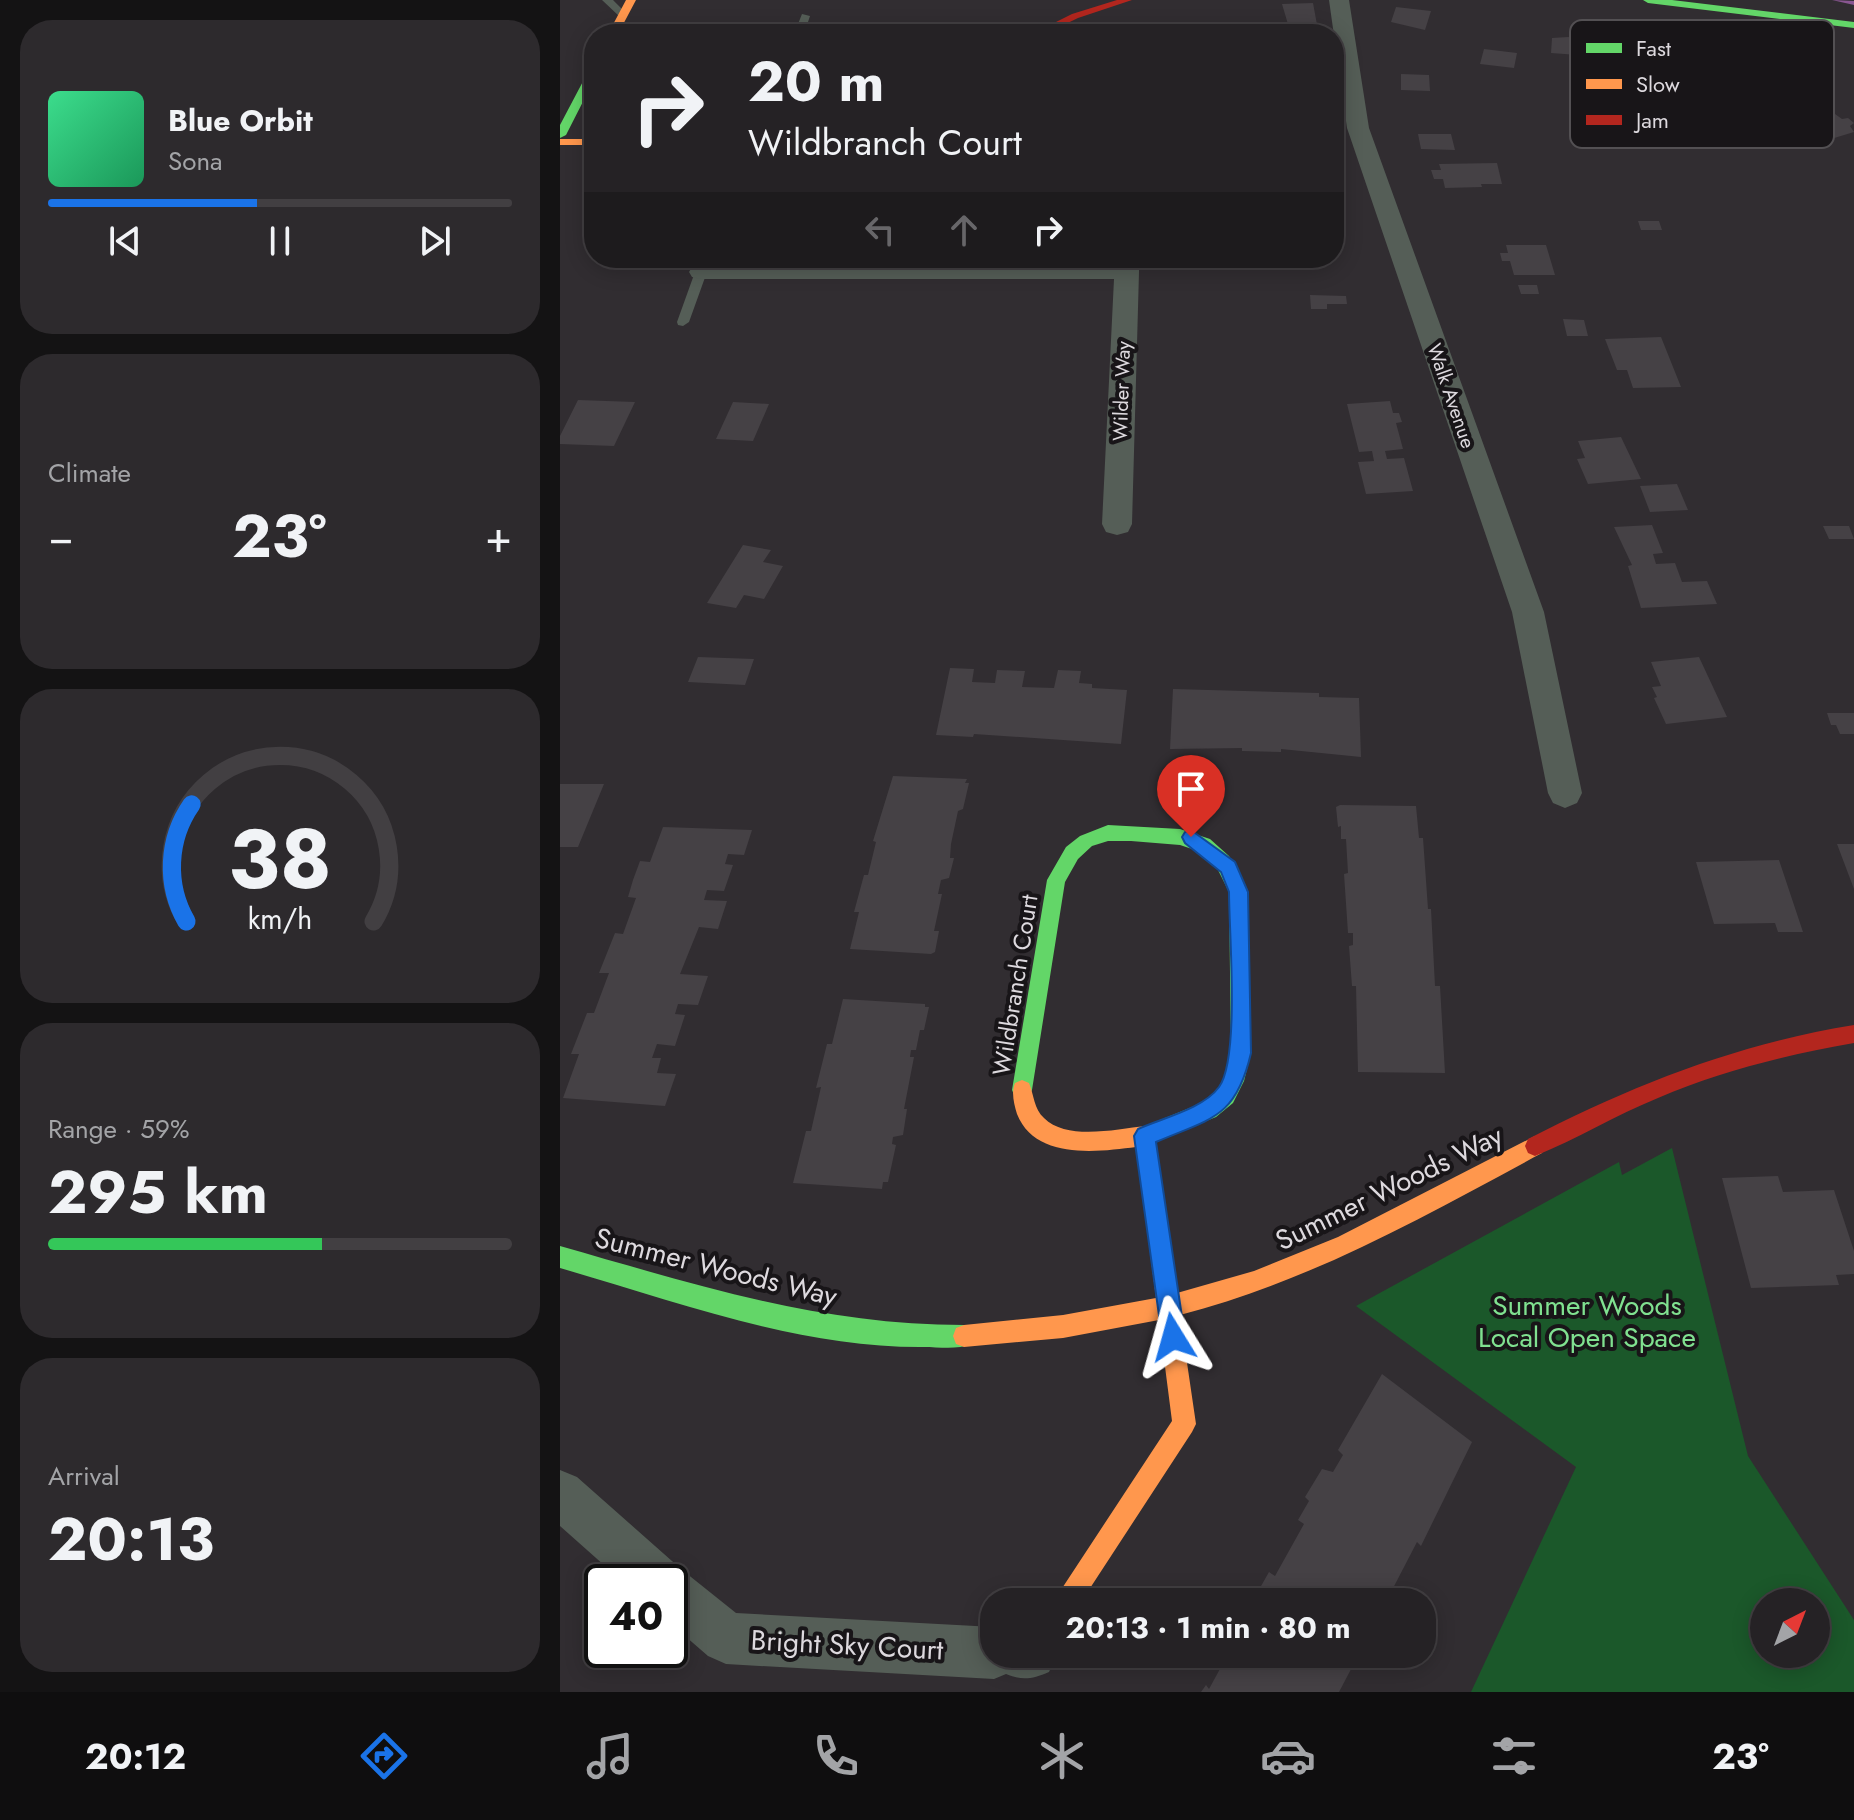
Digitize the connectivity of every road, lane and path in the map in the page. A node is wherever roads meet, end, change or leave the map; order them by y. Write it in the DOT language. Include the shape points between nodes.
graph roads {
  1 [pos="607,0"];
  2 [pos="1339,0"];
  3 [pos="1648,0"];
  4 [pos="1116,1"];
  5 [pos="627,7"];
  6 [pos="805,16"];
  7 [pos="1813,20"];
  8 [pos="1834,23"];
  9 [pos="802,24"];
  10 [pos="1058,24"];
  11 [pos="1343,24"];
  12 [pos="1854,25"];
  13 [pos="1344,34"];
  14 [pos="584,89"];
  15 [pos="560,135"];
  16 [pos="560,142"];
  17 [pos="584,142"];
  18 [pos="702,268"];
  19 [pos="1127,268"];
  20 [pos="683,322"];
  21 [pos="1117,524"];
  22 [pos="1565,793"];
  23 [pos="1854,1034"];
  24 [pos="1145,1136"];
  25 [pos="560,1257"];
  26 [pos="1170,1309"];
  27 [pos="560,1494"];
  28 [pos="640,1564"];
  29 [pos="1075,1588"];
  30 [pos="688,1605"];
  31 [pos="980,1652"];
  1 -- 5 [label="lane"];
  2 -- 11 [label="street, Walk Avenue"];
  3 -- 7 [label="street"];
  4 -- 10 [label="street"];
  6 -- 9 [label="lane"];
  8 -- 12 [label="street"];
  13 -- 22 [label="street, Walk Avenue" via="1358,128 1528,612"];
  14 -- 15 [label="street"];
  16 -- 17 [label="street"];
  18 -- 20 [label="lane"];
  19 -- 21 [label="street, Wilder Way"];
  23 -- 26 [label="street, Summer Woods Way" via="1777,1045 1623,1099 1361,1240"];
  24 -- 24 [label="street, Wildbranch Court" via="1205,1111 1225,1096 1235,1078 1241,1053 1238,892 1229,867 1191,837 1114,831 1085,842 1068,857 1056,880 1022,1084 1026,1114 1046,1132 1072,1143"];
  24 -- 26 [label="street"];
  25 -- 26 [label="street, Summer Woods Way" via="793,1320 918,1336 992,1338 1081,1328"];
  26 -- 29 [label="street" via="1184,1424"];
  27 -- 28 [label="street"];
  30 -- 31 [label="street, Bright Sky Court" via="726,1638"];
}
